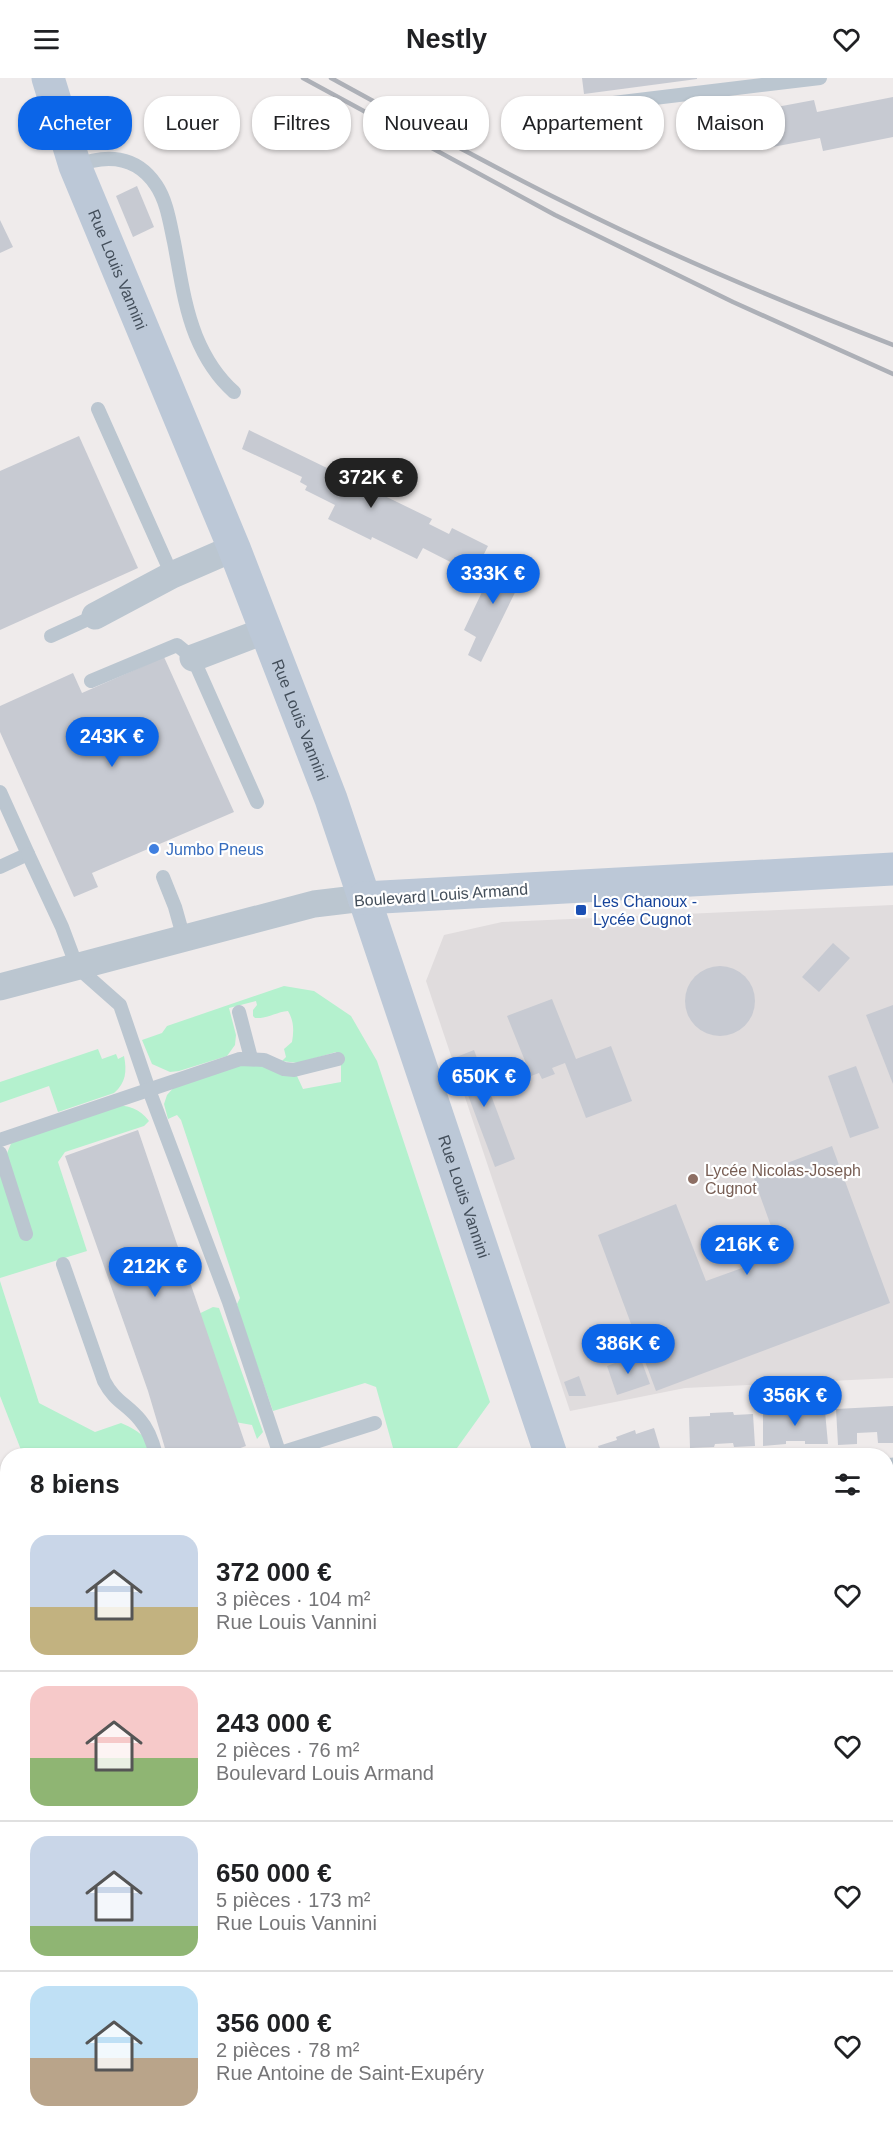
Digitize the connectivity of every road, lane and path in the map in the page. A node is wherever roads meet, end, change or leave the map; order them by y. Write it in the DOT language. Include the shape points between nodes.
graph roads {
  1 [pos="48,78"];
  2 [pos="820,78"];
  3 [pos="664,97"];
  4 [pos="75,166"];
  5 [pos="234,392"];
  6 [pos="98,409"];
  7 [pos="234,548"];
  8 [pos="172,575"];
  9 [pos="95,616"];
  10 [pos="267,630"];
  11 [pos="51,636"];
  12 [pos="193,658"];
  13 [pos="91,681"];
  14 [pos="0,792"];
  15 [pos="257,802"];
  16 [pos="28,854"];
  17 [pos="0,867"];
  18 [pos="893,869"];
  19 [pos="163,878"];
  20 [pos="364,898"];
  21 [pos="184,939"];
  22 [pos="77,967"];
  23 [pos="0,987"];
  24 [pos="239,1012"];
  25 [pos="251,1058"];
  26 [pos="338,1059"];
  27 [pos="149,1090"];
  28 [pos="0,1140"];
  29 [pos="0,1153"];
  30 [pos="26,1234"];
  31 [pos="63,1264"];
  32 [pos="375,1423"];
  33 [pos="155,1448"];
  34 [pos="276,1448"];
  35 [pos="297,1448"];
  36 [pos="549,1448"];
  1 -- 4 [label="main road, Rue Louis Vannini"];
  2 -- 3 [label="lane"];
  4 -- 5 [label="lane" via="93,159 121,160 145,172 158,186 169,217 195,335 218,377"];
  4 -- 7 [label="main road, Rue Louis Vannini"];
  6 -- 8 [label="lane"];
  7 -- 8 [label="street"];
  7 -- 10 [label="main road, Rue Louis Vannini"];
  8 -- 9 [label="street"];
  9 -- 11 [label="lane"];
  10 -- 12 [label="street"];
  10 -- 20 [label="main road, Rue Louis Vannini"];
  12 -- 13 [label="lane" via="177,645"];
  12 -- 15 [label="lane"];
  14 -- 16 [label="lane"];
  16 -- 17 [label="lane"];
  16 -- 22 [label="lane"];
  18 -- 20 [label="main road, Boulevard Louis Armand"];
  19 -- 21 [label="lane"];
  20 -- 21 [label="street, Boulevard Louis Armand" via="314,904"];
  20 -- 36 [label="main road, Rue Louis Vannini"];
  21 -- 22 [label="street, Boulevard Louis Armand"];
  22 -- 23 [label="street, Boulevard Louis Armand"];
  22 -- 27 [label="lane" via="120,1005"];
  24 -- 25 [label="lane"];
  25 -- 26 [label="lane" via="294,1070"];
  25 -- 27 [label="lane"];
  27 -- 28 [label="lane"];
  27 -- 34 [label="lane" via="229,1302"];
  29 -- 30 [label="lane"];
  31 -- 33 [label="lane" via="104,1381 111,1395 140,1420"];
  32 -- 35 [label="lane"];
}
